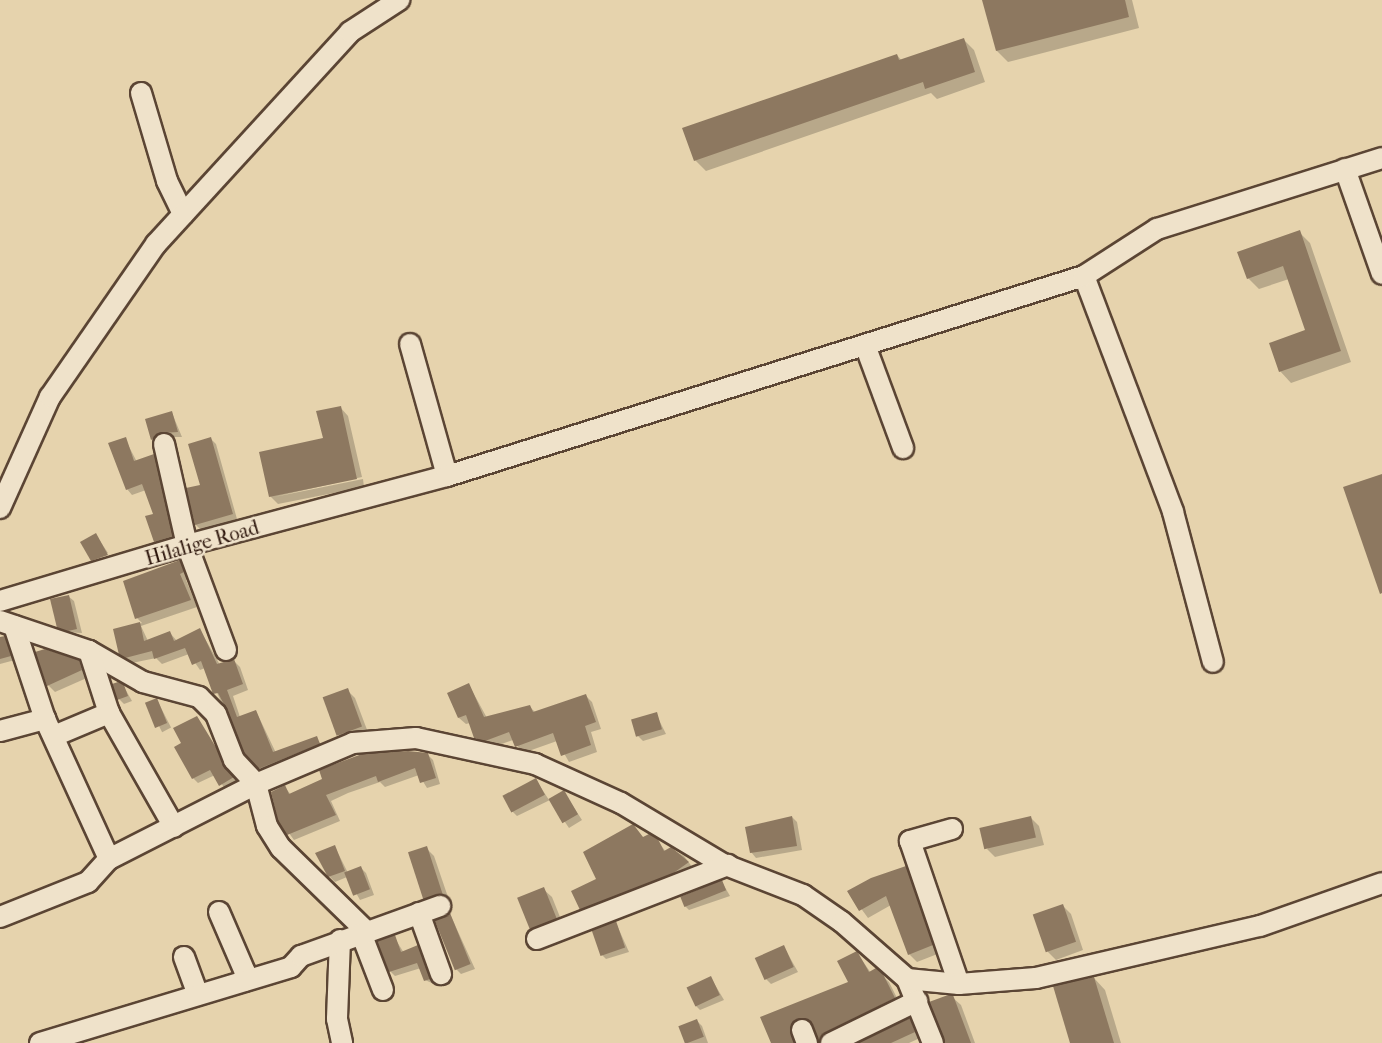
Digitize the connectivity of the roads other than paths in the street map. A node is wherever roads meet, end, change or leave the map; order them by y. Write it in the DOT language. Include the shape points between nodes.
graph roads {
  1 [pos="399,0"];
  2 [pos="141,93"];
  3 [pos="1382,158"];
  4 [pos="1345,169"];
  5 [pos="183,214"];
  6 [pos="1382,274"];
  7 [pos="1084,276"];
  8 [pos="410,344"];
  9 [pos="866,345"];
  10 [pos="164,444"];
  11 [pos="903,448"];
  12 [pos="447,476"];
  13 [pos="0,507"];
  14 [pos="187,545"];
  15 [pos="0,602"];
  16 [pos="7,624"];
  17 [pos="226,650"];
  18 [pos="89,651"];
  19 [pos="1214,662"];
  20 [pos="109,713"];
  21 [pos="49,728"];
  22 [pos="0,731"];
  23 [pos="256,784"];
  24 [pos="174,827"];
  25 [pos="952,829"];
  26 [pos="109,859"];
  27 [pos="728,865"];
  28 [pos="1382,883"];
  29 [pos="440,906"];
  30 [pos="219,912"];
  31 [pos="419,913"];
  32 [pos="0,917"];
  33 [pos="364,932"];
  34 [pos="537,939"];
  35 [pos="340,940"];
  36 [pos="184,957"];
  37 [pos="441,974"];
  38 [pos="907,979"];
  39 [pos="244,981"];
  40 [pos="959,984"];
  41 [pos="383,990"];
  42 [pos="198,995"];
  43 [pos="917,1002"];
  44 [pos="40,1043"];
  45 [pos="342,1043"];
  46 [pos="831,1043"];
  47 [pos="933,1043"];
  1 -- 5 [label="street" via="350,32"];
  2 -- 5 [label="street" via="167,181"];
  3 -- 4 [label="street, Hilalige Road"];
  4 -- 6 [label="street"];
  4 -- 7 [label="street, Hilalige Road" via="1157,229"];
  5 -- 13 [label="street" via="156,244 50,397"];
  7 -- 9 [label="street, Hilalige Road"];
  7 -- 19 [label="street" via="1173,512"];
  8 -- 12 [label="street"];
  9 -- 11 [label="street"];
  9 -- 12 [label="street, Hilalige Road"];
  10 -- 14 [label="street"];
  12 -- 14 [label="street, Hilalige Road"];
  14 -- 15 [label="street, Hilalige Road"];
  14 -- 17 [label="street"];
  16 -- 18 [label="street"];
  16 -- 21 [label="street"];
  18 -- 20 [label="street"];
  18 -- 23 [label="street" via="143,682 199,697 216,714 234,760"];
  20 -- 21 [label="street"];
  20 -- 24 [label="street"];
  21 -- 22 [label="street"];
  21 -- 26 [label="street"];
  23 -- 24 [label="street"];
  23 -- 27 [label="street" via="353,743 416,738 534,764 621,803"];
  23 -- 33 [label="street" via="267,826 281,848"];
  24 -- 26 [label="street"];
  25 -- 40 [label="street" via="910,841"];
  26 -- 32 [label="street" via="88,882"];
  27 -- 34 [label="street"];
  27 -- 38 [label="street" via="803,895 871,943"];
  28 -- 40 [label="street" via="1260,926 1183,946 1172,945 1036,978"];
  29 -- 31 [label="street"];
  30 -- 39 [label="street" via="245,972"];
  31 -- 33 [label="street"];
  31 -- 37 [label="street"];
  33 -- 35 [label="street"];
  33 -- 41 [label="street"];
  35 -- 39 [label="street" via="302,956 291,967"];
  35 -- 45 [label="street" via="337,1019"];
  36 -- 42 [label="street"];
  38 -- 40 [label="street"];
  38 -- 43 [label="street"];
  39 -- 42 [label="street"];
  42 -- 44 [label="street"];
  43 -- 46 [label="street"];
  43 -- 47 [label="street"];
}
